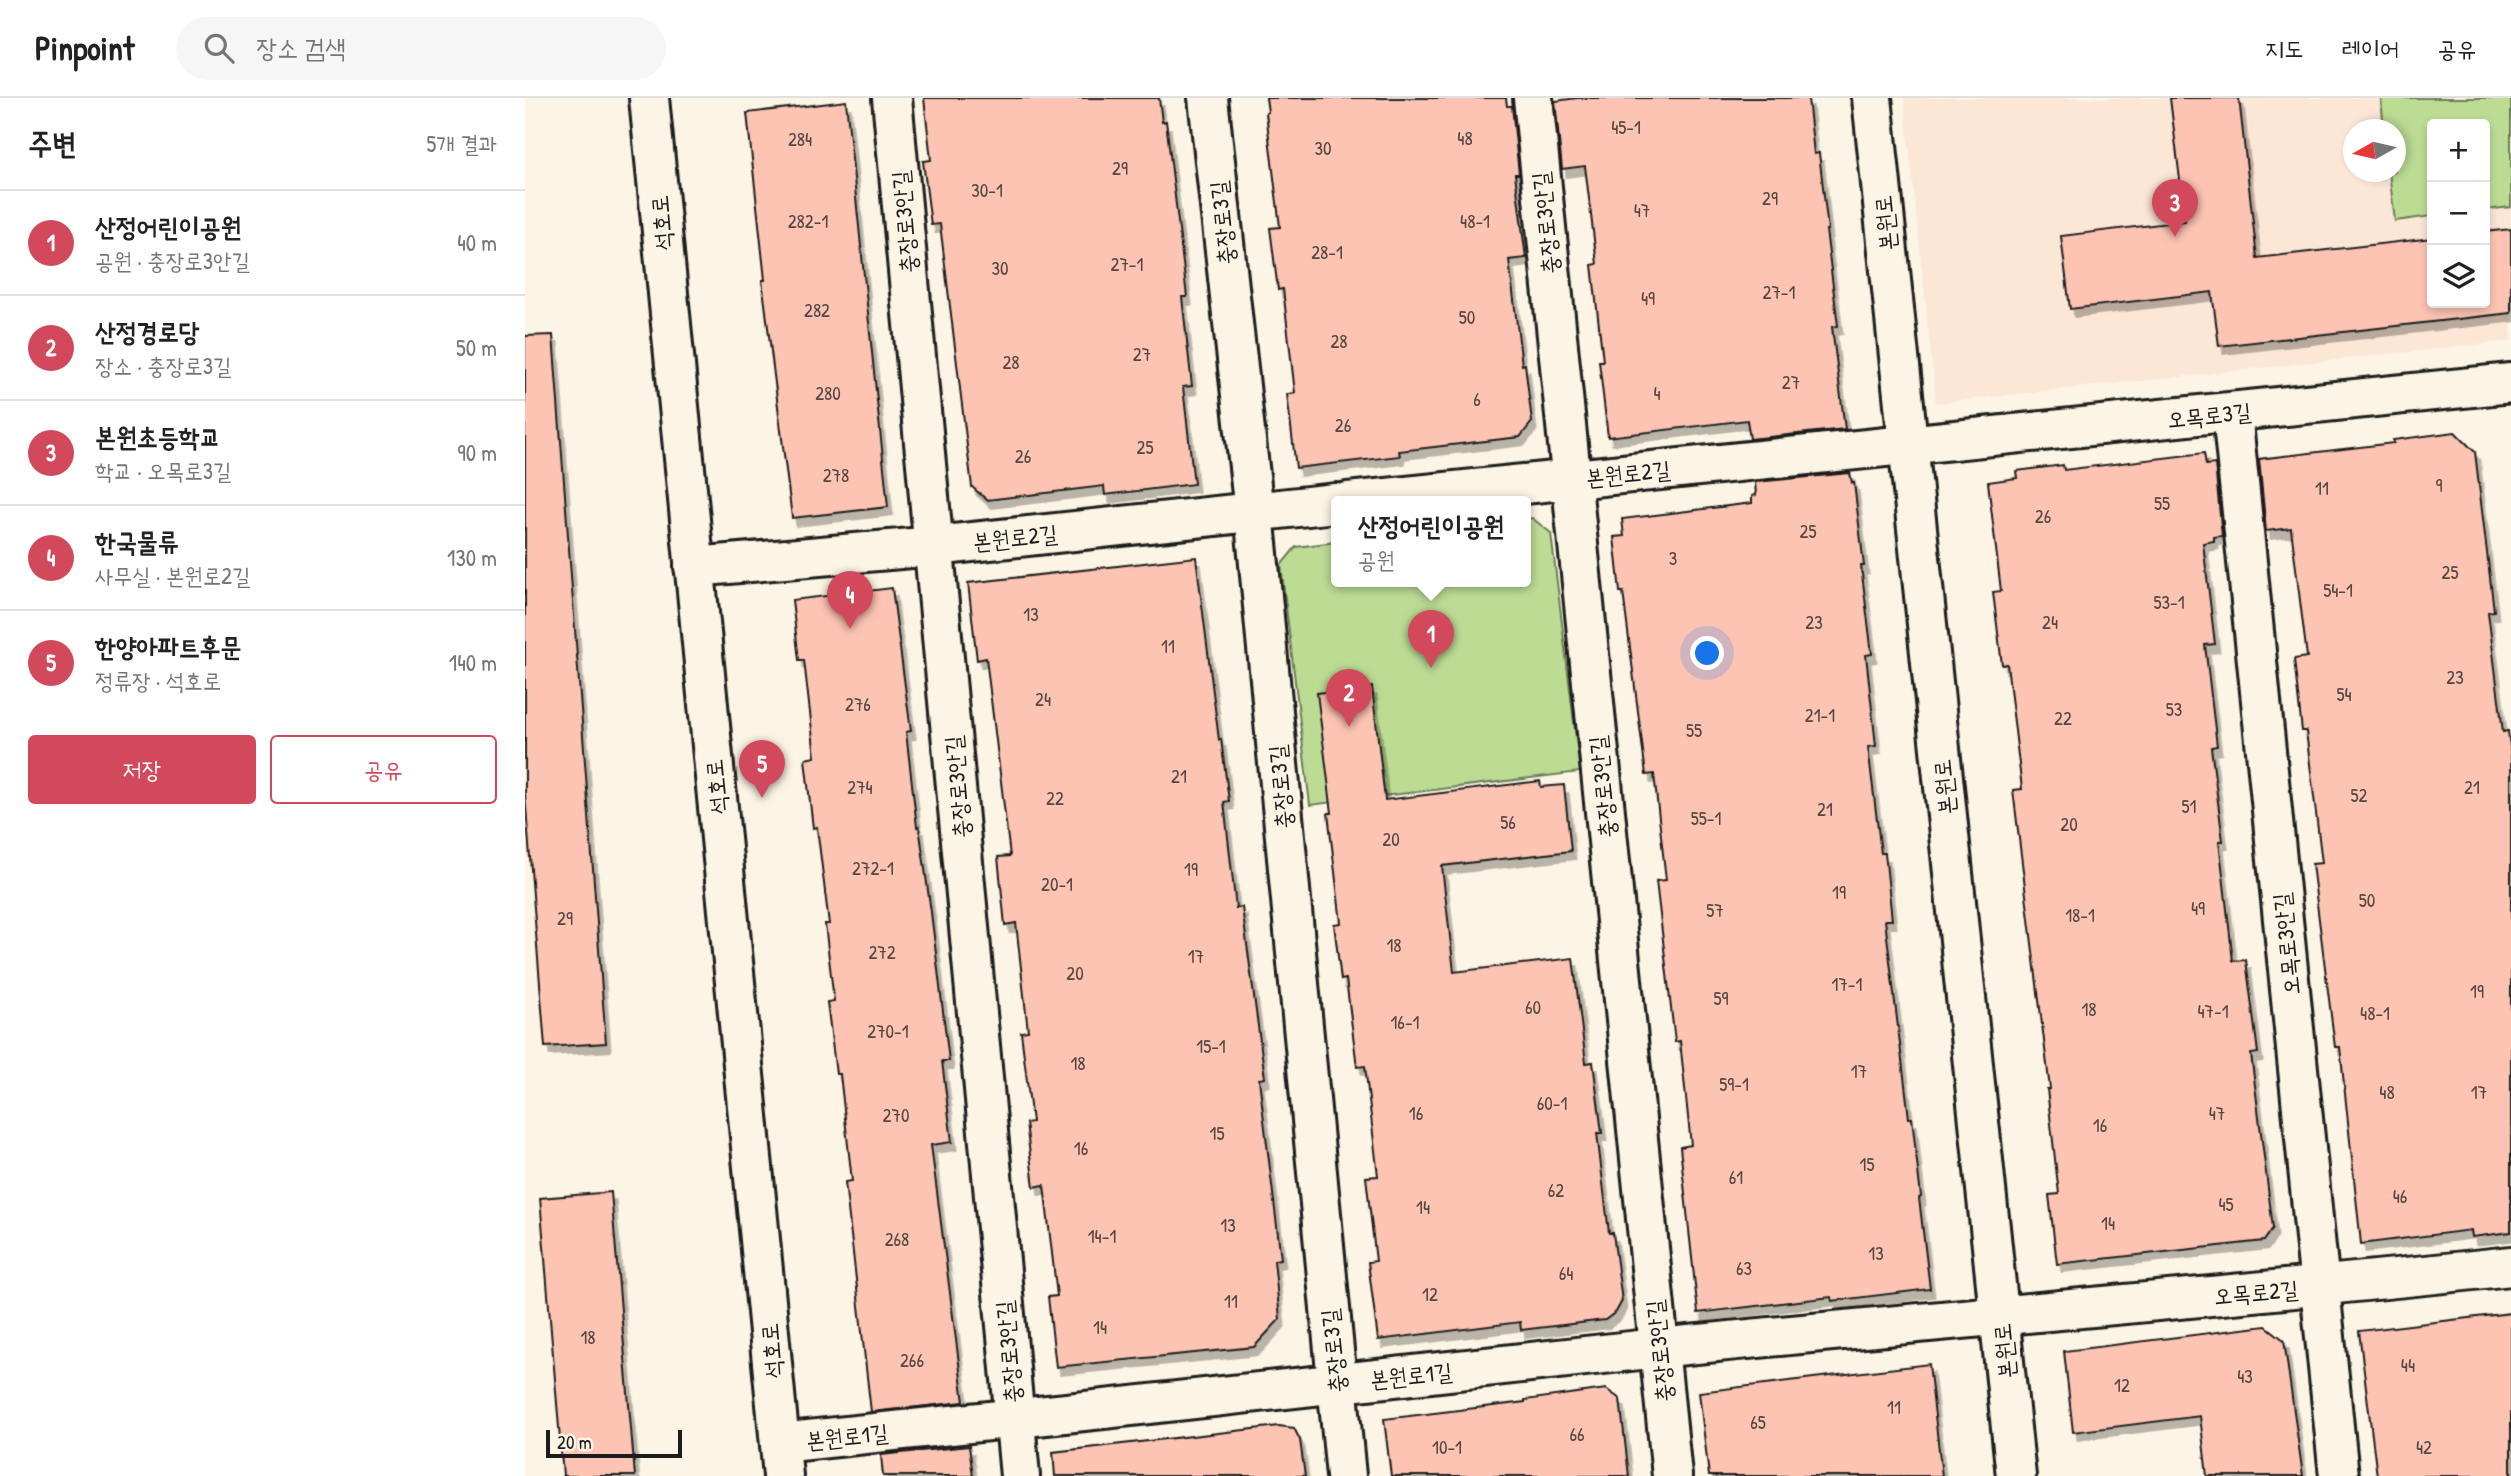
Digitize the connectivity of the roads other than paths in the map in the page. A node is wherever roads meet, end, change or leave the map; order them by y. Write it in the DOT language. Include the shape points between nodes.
graph roads {
  1 [pos="649,98"];
  2 [pos="892,98"];
  3 [pos="1209,98"];
  4 [pos="1533,98"];
  5 [pos="1872,98"];
  6 [pos="2511,383"];
  7 [pos="2232,413"];
  8 [pos="1908,445"];
  9 [pos="1570,479"];
  10 [pos="1406,496"];
  11 [pos="1331,504"];
  12 [pos="1254,512"];
  13 [pos="935,546"];
  14 [pos="694,567"];
  15 [pos="2511,1266"];
  16 [pos="2321,1286"];
  17 [pos="2000,1314"];
  18 [pos="1659,1348"];
  19 [pos="1336,1383"];
  20 [pos="1014,1420"];
  21 [pos="782,1460"];
  22 [pos="1020,1476"];
  23 [pos="1346,1476"];
  24 [pos="1672,1476"];
  25 [pos="2016,1476"];
  26 [pos="2339,1476"];
  1 -- 14 [label="street, 석호로"];
  2 -- 13 [label="street, 충장로3안길"];
  3 -- 12 [label="street, 충장로3길"];
  4 -- 9 [label="street, 충장로3안길"];
  5 -- 8 [label="street, 본원로"];
  6 -- 7 [label="street, 오목로3길"];
  7 -- 8 [label="street, 오목로3길"];
  7 -- 16 [label="street, 오목로3안길"];
  8 -- 9 [label="street, 본원로2길"];
  8 -- 17 [label="street, 본원로"];
  9 -- 10 [label="street, 본원로2길"];
  9 -- 18 [label="street, 충장로3안길"];
  11 -- 12 [label="street, 본원로2길"];
  12 -- 13 [label="street, 본원로2길"];
  12 -- 19 [label="street, 충장로3길"];
  13 -- 14 [label="street, 본원로2길"];
  13 -- 20 [label="street, 충장로3안길"];
  14 -- 21 [label="street, 석호로"];
  15 -- 16 [label="street, 오목로2길"];
  16 -- 17 [label="street, 오목로2길"];
  16 -- 26 [label="street, 오목로3안길"];
  17 -- 18 [label="street, 본원로1길"];
  17 -- 25 [label="street, 본원로"];
  18 -- 19 [label="street, 본원로1길"];
  18 -- 24 [label="street, 충장로3안길"];
  19 -- 20 [label="street, 본원로1길"];
  19 -- 23 [label="street, 충장로3길"];
  20 -- 21 [label="street, 본원로1길"];
  20 -- 22 [label="street, 충장로3안길"];
}
